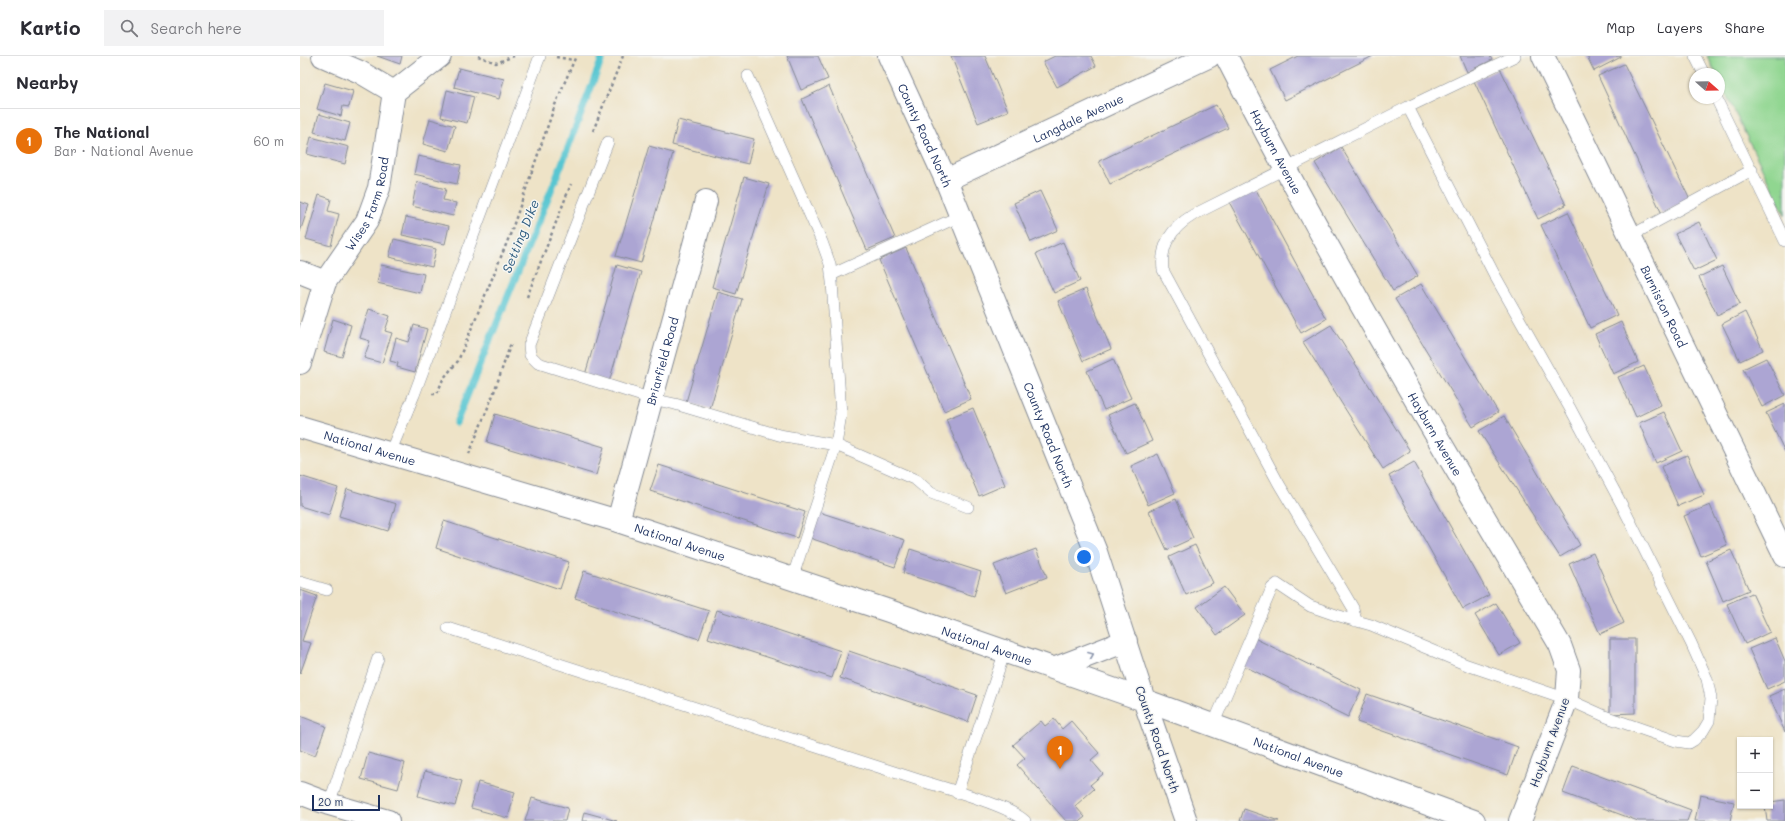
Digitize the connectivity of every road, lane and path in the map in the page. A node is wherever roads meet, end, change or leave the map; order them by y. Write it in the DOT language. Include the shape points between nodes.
graph roads {
  1 [pos="324,56"];
  2 [pos="440,56"];
  3 [pos="478,56"];
  4 [pos="514,56"];
  5 [pos="540,56"];
  6 [pos="553,56"];
  7 [pos="576,56"];
  8 [pos="889,56"];
  9 [pos="1210,56"];
  10 [pos="1226,56"];
  11 [pos="1515,56"];
  12 [pos="1543,56"];
  13 [pos="1695,56"];
  14 [pos="573,60"];
  15 [pos="1701,68"];
  16 [pos="748,76"];
  17 [pos="394,92"];
  18 [pos="1719,104"];
  19 [pos="1408,107"];
  20 [pos="608,142"];
  21 [pos="1284,169"];
  22 [pos="1752,170"];
  23 [pos="946,180"];
  24 [pos="706,201"];
  25 [pos="960,216"];
  26 [pos="1630,236"];
  27 [pos="1785,241"];
  28 [pos="300,272"];
  29 [pos="831,275"];
  30 [pos="325,282"];
  31 [pos="300,363"];
  32 [pos="414,395"];
  33 [pos="652,399"];
  34 [pos="300,427"];
  35 [pos="836,445"];
  36 [pos="390,453"];
  37 [pos="968,507"];
  38 [pos="618,521"];
  39 [pos="1785,556"];
  40 [pos="792,579"];
  41 [pos="300,582"];
  42 [pos="327,590"];
  43 [pos="1356,621"];
  44 [pos="448,628"];
  45 [pos="1126,641"];
  46 [pos="1006,651"];
  47 [pos="378,658"];
  48 [pos="1056,668"];
  49 [pos="1567,699"];
  50 [pos="1144,700"];
  51 [pos="1213,725"];
  52 [pos="957,792"];
  53 [pos="300,793"];
  54 [pos="330,804"];
  55 [pos="1185,816"];
  56 [pos="388,821"];
  57 [pos="1025,821"];
  58 [pos="1474,821"];
  59 [pos="1520,821"];
  1 -- 17 [label="street" via="360,72"];
  2 -- 17 [label="street"];
  3 -- 4 [label="path" via="496,63"];
  5 -- 32 [label="lane"];
  6 -- 14 [label="path"];
  7 -- 14 [label="path"];
  8 -- 23 [label="street, County Road North"];
  9 -- 23 [label="street, Langdale Avenue"];
  10 -- 21 [label="street, Hayburn Avenue"];
  11 -- 19 [label="lane"];
  12 -- 26 [label="street, Burniston Road"];
  13 -- 15 [label="lane"];
  14 -- 32 [label="path" via="510,235 458,360 437,394"];
  16 -- 29 [label="lane" via="822,242"];
  17 -- 30 [label="street, Wises Farm Road" via="376,194 366,221"];
  18 -- 22 [label="lane"];
  19 -- 21 [label="lane"];
  19 -- 49 [label="lane" via="1494,274 1571,410 1691,642 1707,680 1711,709 1703,731 1689,743 1676,742"];
  20 -- 33 [label="lane" via="528,345 530,355 538,364"];
  21 -- 43 [label="lane" via="1180,223 1171,232 1165,247 1163,270 1279,484 1353,608"];
  21 -- 49 [label="street, Hayburn Avenue" via="1388,355 1560,645 1569,670"];
  22 -- 26 [label="lane"];
  22 -- 27 [label="lane"];
  23 -- 25 [label="street, County Road North"];
  24 -- 33 [label="street, Briarfield Road"];
  25 -- 29 [label="lane"];
  25 -- 45 [label="street, County Road North" via="1096,552"];
  26 -- 39 [label="street, Burniston Road"];
  28 -- 30 [label="street"];
  29 -- 35 [label="lane" via="841,414"];
  30 -- 31 [label="street, Wises Farm Road"];
  32 -- 36 [label="lane"];
  33 -- 35 [label="lane" via="779,435"];
  33 -- 38 [label="street, Briarfield Road"];
  34 -- 36 [label="street, National Avenue"];
  35 -- 37 [label="lane" via="916,480 931,493"];
  35 -- 40 [label="lane"];
  36 -- 38 [label="street, National Avenue"];
  38 -- 40 [label="street, National Avenue"];
  40 -- 46 [label="street, National Avenue"];
  41 -- 42 [label="lane"];
  43 -- 49 [label="lane" via="1466,665"];
  43 -- 51 [label="lane" via="1310,606 1277,584 1272,588"];
  44 -- 52 [label="lane"];
  48 -- 45 [label="street, one-way"];
  45 -- 50 [label="street, County Road North"];
  46 -- 48 [label="street, National Avenue"];
  46 -- 52 [label="lane"];
  47 -- 54 [label="lane"];
  48 -- 50 [label="street, National Avenue"];
  49 -- 59 [label="street, Hayburn Avenue"];
  50 -- 51 [label="street, National Avenue"];
  50 -- 55 [label="street, County Road North"];
  51 -- 58 [label="street, National Avenue"];
  52 -- 57 [label="lane" via="1004,808"];
  53 -- 54 [label="street"];
  54 -- 56 [label="street"];
}
